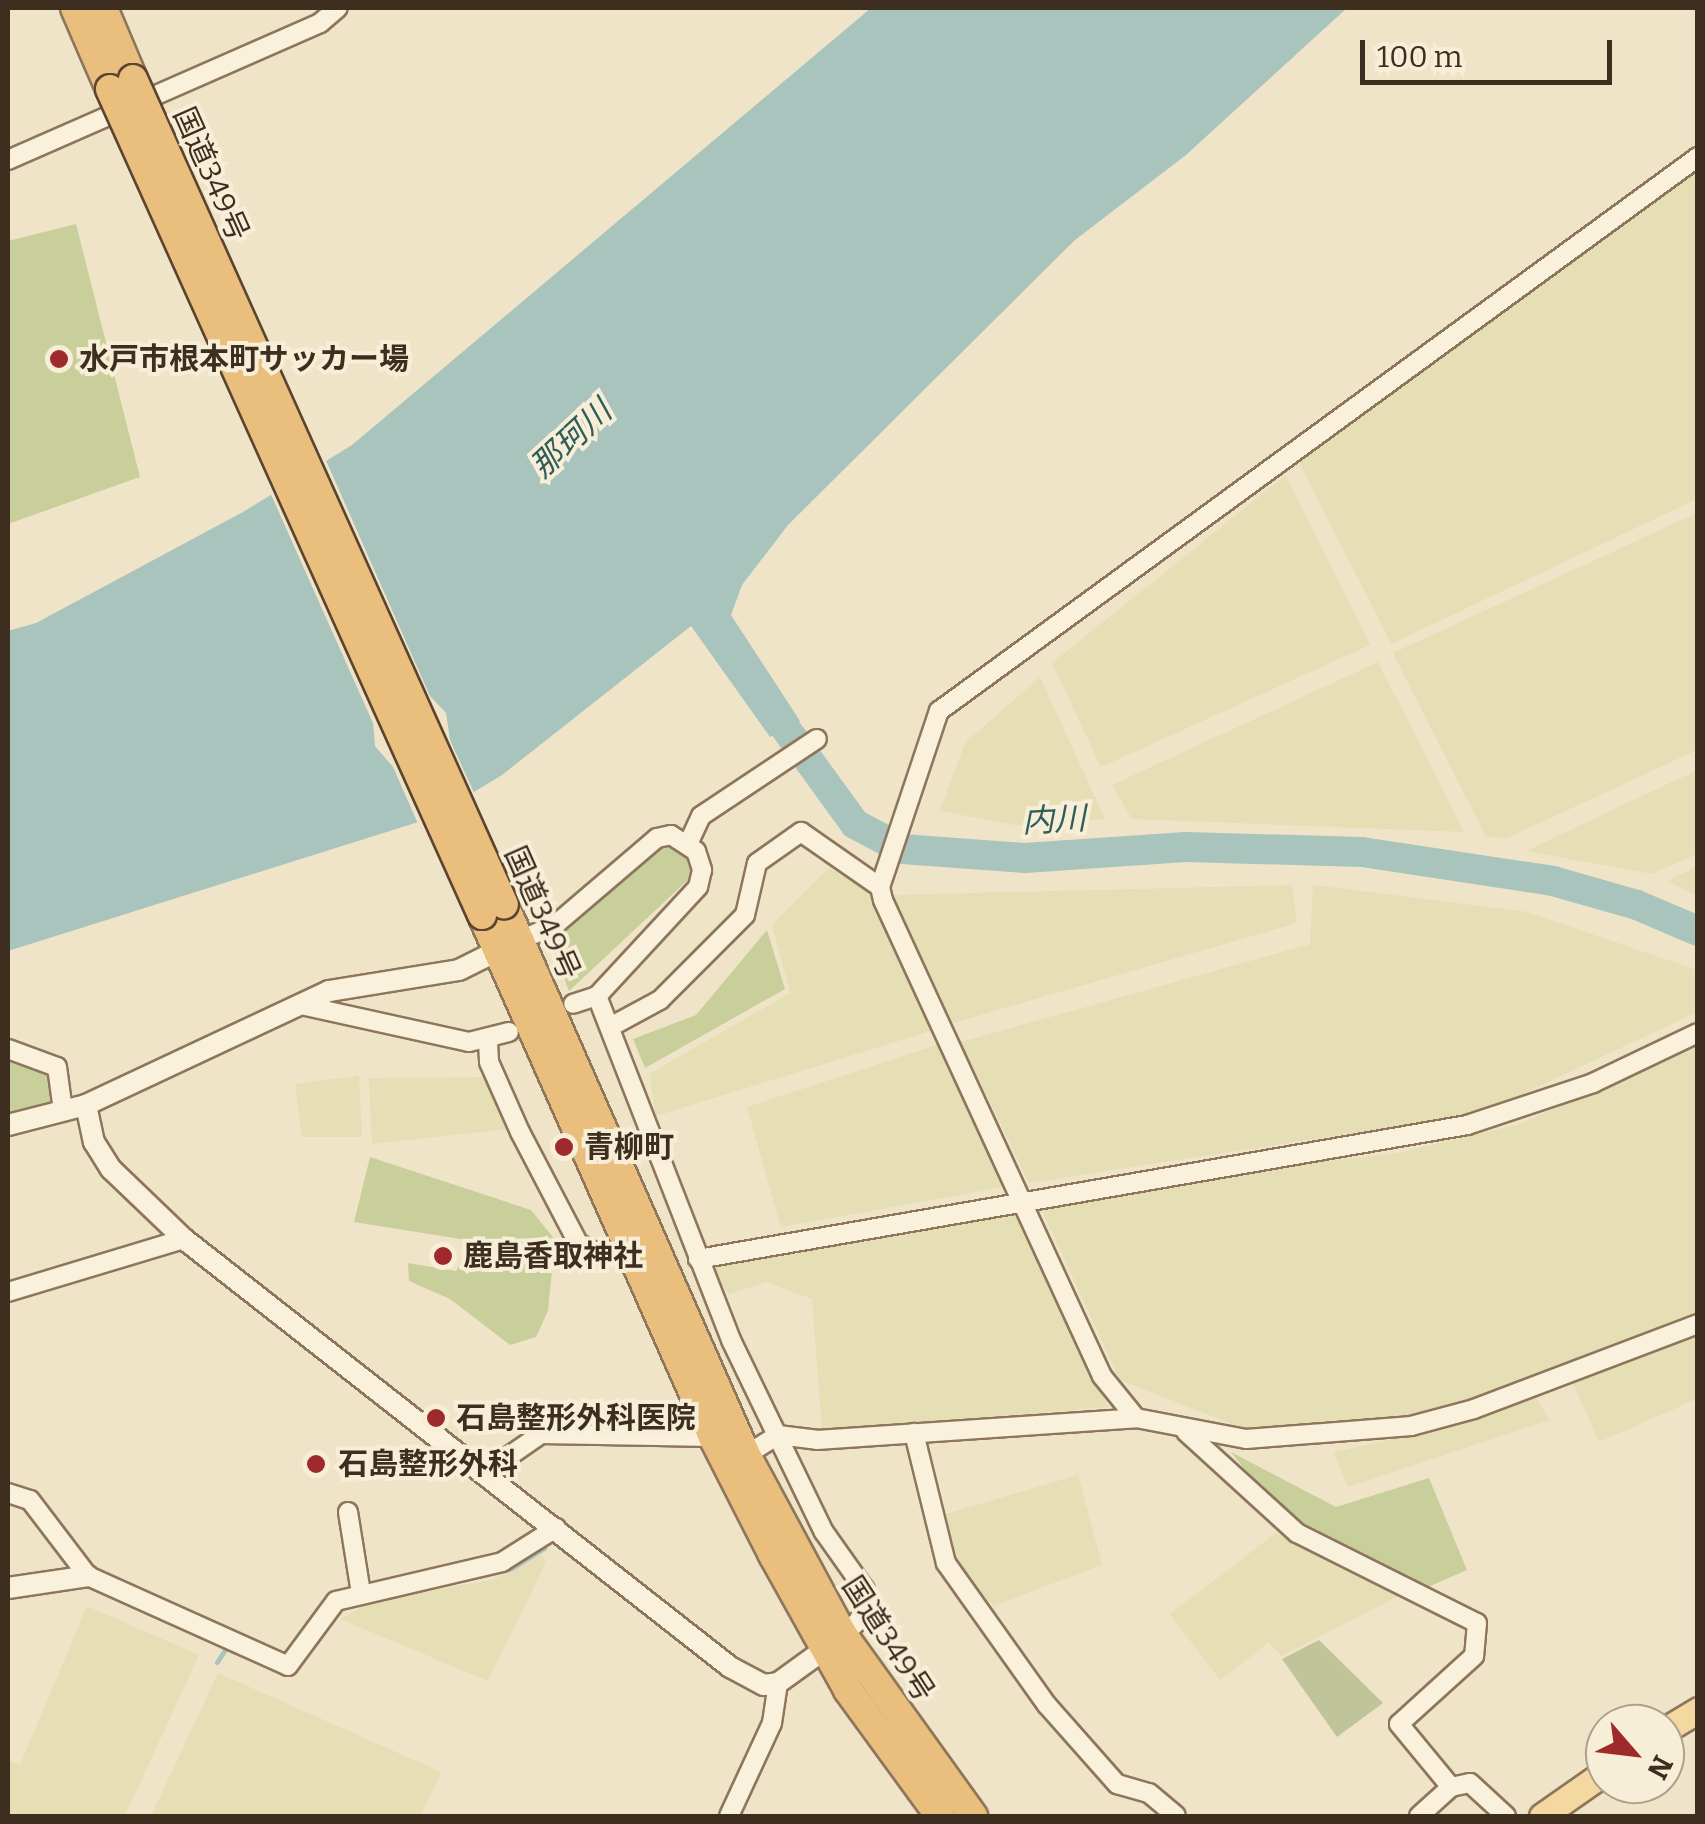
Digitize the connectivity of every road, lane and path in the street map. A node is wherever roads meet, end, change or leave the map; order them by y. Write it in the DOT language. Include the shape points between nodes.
graph roads {
  1 [pos="75,8"];
  2 [pos="103,8"];
  3 [pos="338,8"];
  4 [pos="121,84"];
  5 [pos="1698,157"];
  6 [pos="8,160"];
  7 [pos="817,739"];
  8 [pos="688,844"];
  9 [pos="880,886"];
  10 [pos="508,946"];
  11 [pos="597,996"];
  12 [pos="572,1004"];
  13 [pos="301,1005"];
  14 [pos="610,1027"];
  15 [pos="510,1032"];
  16 [pos="1698,1032"];
  17 [pos="488,1042"];
  18 [pos="8,1049"];
  19 [pos="86,1105"];
  20 [pos="62,1111"];
  21 [pos="8,1125"];
  22 [pos="1017,1199"];
  23 [pos="184,1239"];
  24 [pos="614,1252"];
  25 [pos="698,1259"];
  26 [pos="8,1292"];
  27 [pos="1698,1324"];
  28 [pos="1136,1418"];
  29 [pos="1182,1428"];
  30 [pos="914,1432"];
  31 [pos="778,1434"];
  32 [pos="713,1437"];
  33 [pos="746,1455"];
  34 [pos="486,1472"];
  35 [pos="8,1493"];
  36 [pos="348,1512"];
  37 [pos="556,1528"];
  38 [pos="88,1576"];
  39 [pos="8,1588"];
  40 [pos="361,1593"];
  41 [pos="834,1642"];
  42 [pos="778,1684"];
  43 [pos="1585,1786"];
  44 [pos="1452,1787"];
  45 [pos="729,1816"];
  46 [pos="940,1816"];
  47 [pos="973,1816"];
  48 [pos="1176,1816"];
  49 [pos="1419,1816"];
  50 [pos="1506,1816"];
  51 [pos="1542,1816"];
  1 -- 4 [label="highway, 国道349号"];
  2 -- 4 [label="highway, 国道349号"];
  3 -- 6 [label="street" via="320,23"];
  4 -- 10 [label="highway, 国道349号, bridge"];
  5 -- 9 [label="street" via="939,711"];
  7 -- 8 [label="street" via="701,816"];
  8 -- 10 [label="street" via="671,835 657,838 555,925"];
  8 -- 11 [label="street" via="701,860 698,887"];
  9 -- 14 [label="street" via="801,832 757,864 746,915 660,1000"];
  9 -- 22 [label="street"];
  10 -- 13 [label="street" via="460,970 359,984"];
  10 -- 32 [label="highway, 国道349号"];
  10 -- 33 [label="highway, 国道349号"];
  11 -- 12 [label="street"];
  11 -- 14 [label="street"];
  13 -- 17 [label="street"];
  13 -- 19 [label="street"];
  14 -- 25 [label="street"];
  15 -- 17 [label="street"];
  16 -- 22 [label="street" via="1593,1083 1467,1125"];
  17 -- 24 [label="street" via="489,1062 520,1132 578,1244"];
  18 -- 20 [label="street" via="56,1067"];
  19 -- 20 [label="street"];
  19 -- 23 [label="street" via="100,1156"];
  20 -- 21 [label="street"];
  22 -- 25 [label="street"];
  22 -- 28 [label="street" via="1102,1376"];
  23 -- 26 [label="street"];
  23 -- 34 [label="street"];
  25 -- 31 [label="street"];
  27 -- 29 [label="street" via="1474,1409 1410,1426 1246,1439"];
  28 -- 29 [label="street"];
  28 -- 30 [label="street"];
  29 -- 44 [label="street" via="1297,1533 1477,1623 1481,1637 1474,1656 1399,1724"];
  30 -- 31 [label="street" via="817,1440"];
  30 -- 48 [label="street" via="946,1563 1047,1705 1117,1784 1149,1793"];
  31 -- 33 [label="street"];
  31 -- 41 [label="street" via="824,1532 865,1590 866,1614"];
  32 -- 34 [label="street" via="541,1434"];
  32 -- 41 [label="highway, 国道349号"];
  33 -- 41 [label="highway, 国道349号"];
  34 -- 37 [label="street"];
  35 -- 38 [label="street" via="30,1500"];
  36 -- 40 [label="street"];
  37 -- 40 [label="street" via="502,1562"];
  37 -- 42 [label="street" via="730,1667"];
  38 -- 39 [label="street"];
  38 -- 40 [label="street" via="288,1666 336,1601"];
  41 -- 42 [label="street"];
  41 -- 46 [label="highway, 国道349号"];
  41 -- 47 [label="highway, 国道349号"];
  42 -- 45 [label="street" via="772,1723"];
  43 -- 51 [label="main road"];
  44 -- 49 [label="street"];
  44 -- 50 [label="street" via="1470,1783"];
}
